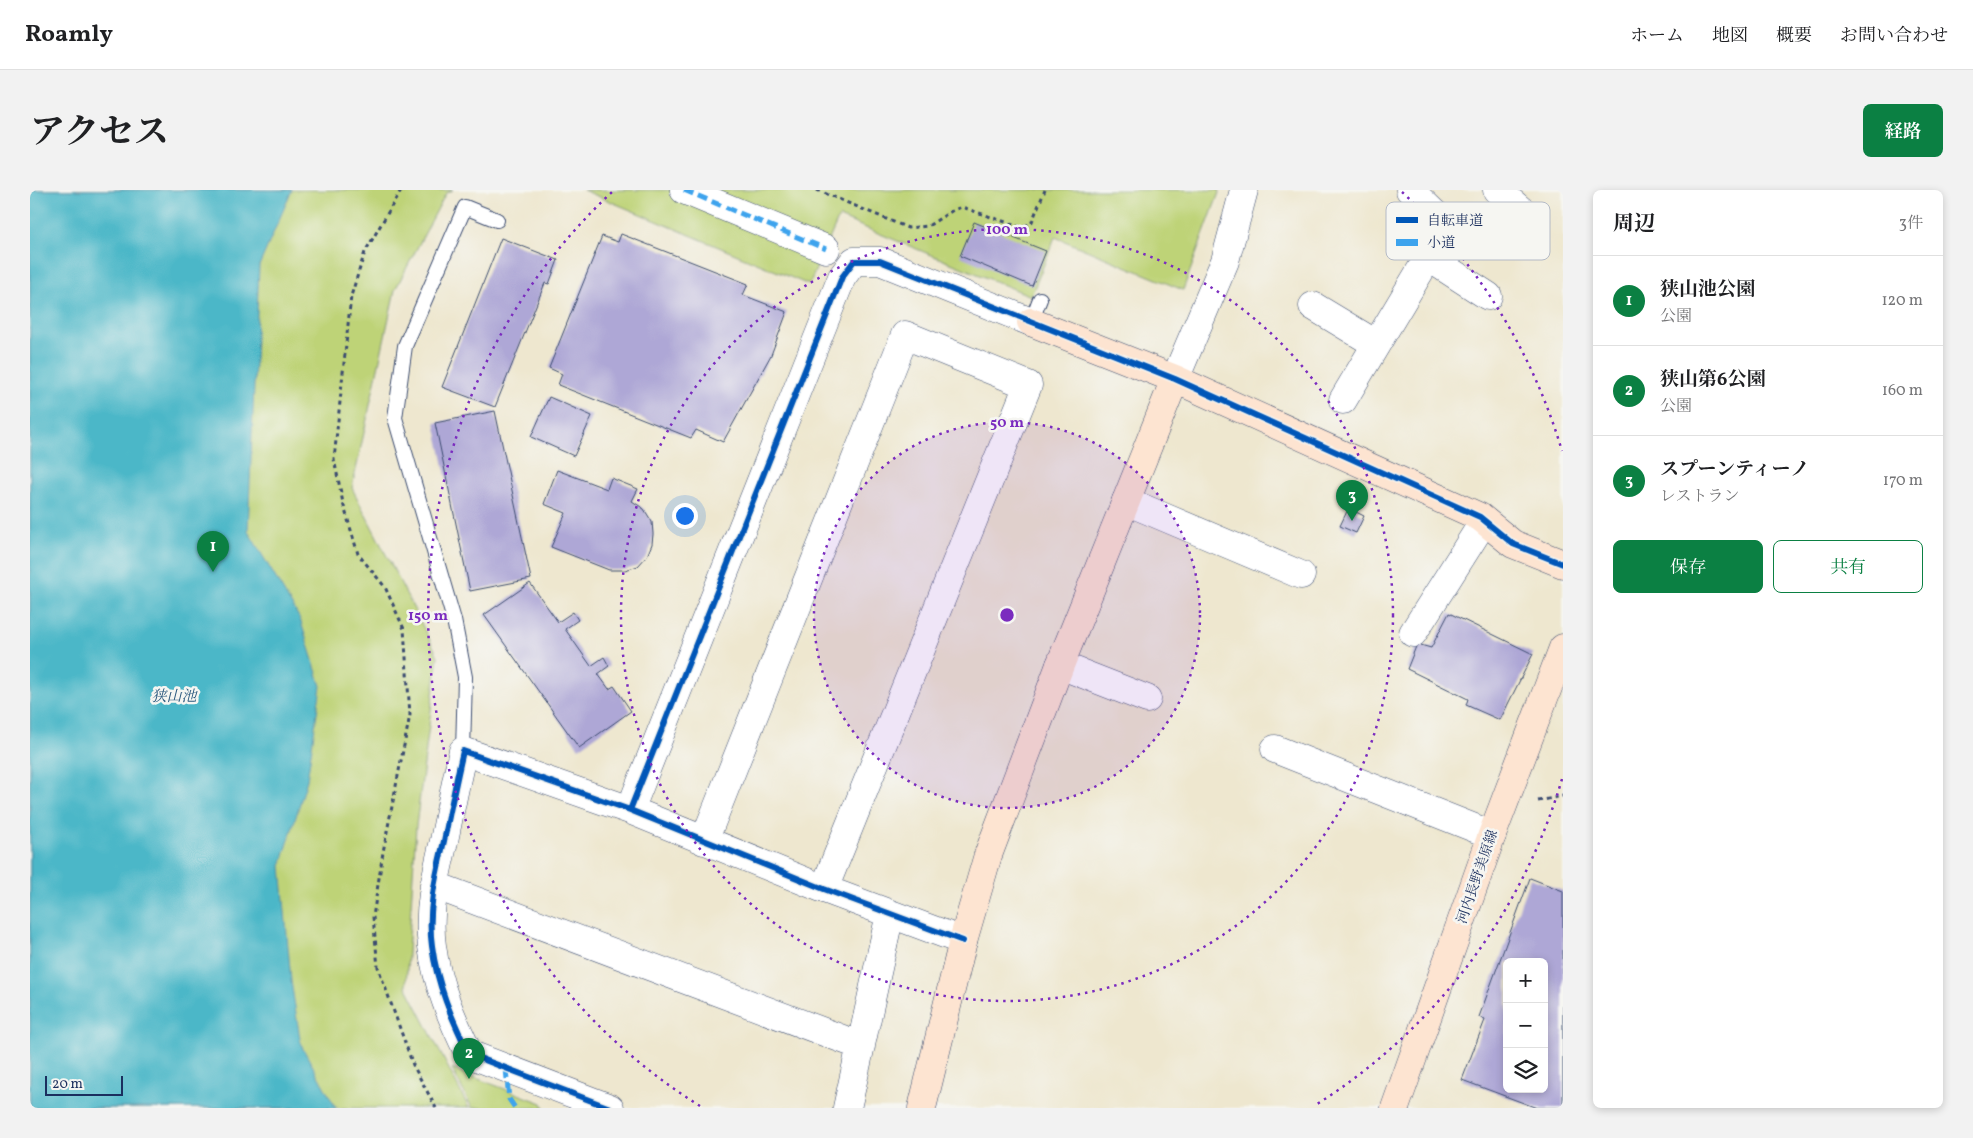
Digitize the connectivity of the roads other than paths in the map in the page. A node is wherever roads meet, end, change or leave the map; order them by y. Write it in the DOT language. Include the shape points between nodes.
graph roads {
  1 [pos="684,190"];
  2 [pos="1244,190"];
  3 [pos="1410,190"];
  4 [pos="1497,190"];
  5 [pos="1422,202"];
  6 [pos="1511,202"];
  7 [pos="497,220"];
  8 [pos="826,249"];
  9 [pos="1427,260"];
  10 [pos="1431,260"];
  11 [pos="1488,296"];
  12 [pos="1313,306"];
  13 [pos="1376,344"];
  14 [pos="1175,379"];
  15 [pos="1343,400"];
  16 [pos="1126,501"];
  17 [pos="1484,520"];
  18 [pos="1563,564"];
  19 [pos="1301,575"];
  20 [pos="1413,633"];
  21 [pos="1563,648"];
  22 [pos="1060,665"];
  23 [pos="1147,699"];
  24 [pos="1274,749"];
  25 [pos="463,751"];
  26 [pos="630,810"];
  27 [pos="1492,835"];
  28 [pos="704,841"];
  29 [pos="434,885"];
  30 [pos="824,889"];
  31 [pos="890,914"];
  32 [pos="963,941"];
  33 [pos="861,1046"];
  34 [pos="1400,1107"];
  35 [pos="610,1108"];
  36 [pos="847,1108"];
  37 [pos="922,1108"];
  1 -- 8 [label="street"];
  2 -- 14 [label="street" via="1224,261"];
  3 -- 5 [label="street"];
  4 -- 6 [label="street"];
  7 -- 25 [label="lane" via="465,206 405,346 395,418 456,630 465,677"];
  9 -- 13 [label="street"];
  10 -- 11 [label="street"];
  12 -- 13 [label="street"];
  13 -- 15 [label="street"];
  14 -- 16 [label="street"];
  14 -- 17 [label="street"];
  14 -- 26 [label="street" via="1036,311 880,261 854,261 842,277"];
  16 -- 19 [label="street"];
  16 -- 22 [label="street"];
  17 -- 18 [label="street" via="1513,544"];
  17 -- 20 [label="street"];
  21 -- 27 [label="street, 河内長野美原線"];
  22 -- 23 [label="street"];
  22 -- 32 [label="street" via="988,855"];
  24 -- 27 [label="street"];
  25 -- 26 [label="street"];
  25 -- 29 [label="street"];
  26 -- 28 [label="street"];
  27 -- 34 [label="street, 河内長野美原線"];
  28 -- 30 [label="street"];
  28 -- 30 [label="street" via="905,335 1028,385"];
  29 -- 33 [label="street"];
  29 -- 35 [label="street" via="432,946 450,1016 469,1054"];
  30 -- 31 [label="street"];
  31 -- 32 [label="street"];
  31 -- 33 [label="street"];
  32 -- 37 [label="street"];
  33 -- 36 [label="street"];
}
